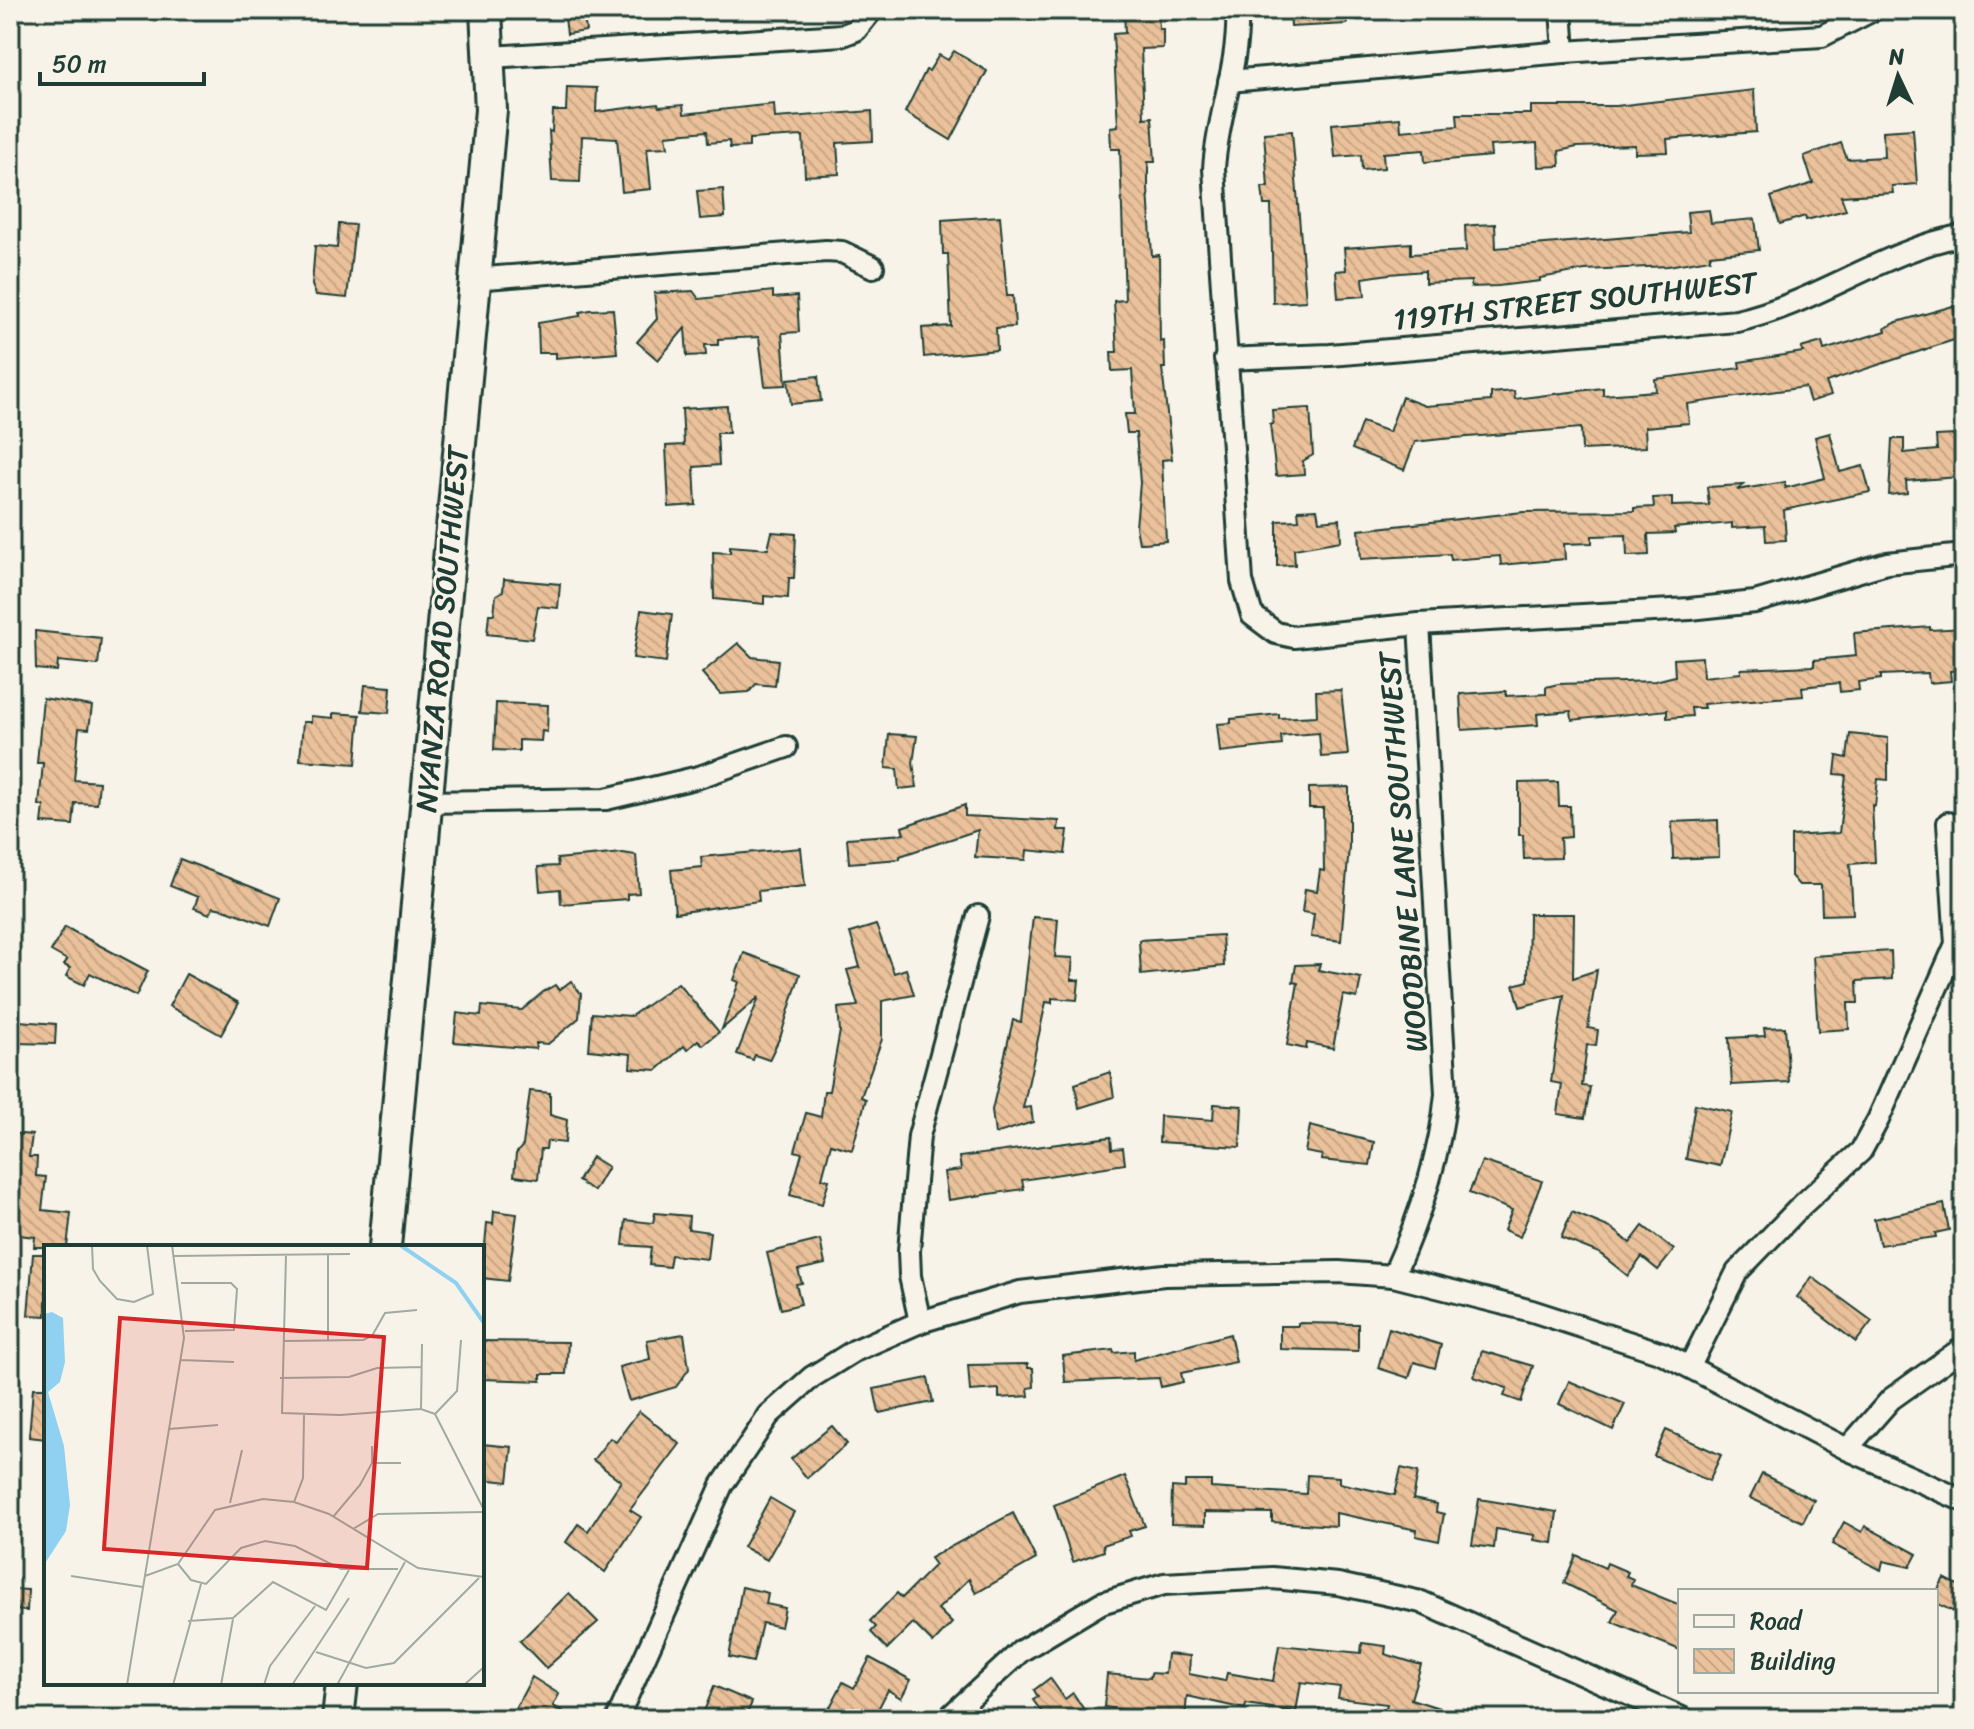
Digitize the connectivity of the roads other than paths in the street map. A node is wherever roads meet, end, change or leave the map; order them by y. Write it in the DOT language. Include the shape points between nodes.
graph roads {
  1 [pos="486,10"];
  2 [pos="1237,10"];
  3 [pos="1561,10"];
  4 [pos="1871,12"];
  5 [pos="870,14"];
  6 [pos="1564,52"];
  7 [pos="490,57"];
  8 [pos="1229,81"];
  9 [pos="1964,235"];
  10 [pos="873,267"];
  11 [pos="473,279"];
  12 [pos="1225,359"];
  13 [pos="1964,555"];
  14 [pos="1419,624"];
  15 [pos="786,747"];
  16 [pos="426,802"];
  17 [pos="1948,823"];
  18 [pos="978,916"];
  19 [pos="1960,944"];
  20 [pos="385,1245"];
  21 [pos="1393,1276"];
  22 [pos="920,1322"];
  23 [pos="1964,1347"];
  24 [pos="1690,1366"];
  25 [pos="1847,1449"];
  26 [pos="1964,1501"];
  27 [pos="342,1685"];
  28 [pos="338,1719"];
  29 [pos="617,1719"];
  30 [pos="947,1719"];
  31 [pos="1684,1719"];
  1 -- 7 [label="street, NYANZA ROAD SOUTHWEST"];
  2 -- 8 [label="street, WOODBINE LANE SOUTHWEST"];
  3 -- 6 [label="street"];
  4 -- 6 [label="street" via="1822,36"];
  5 -- 7 [label="street" via="856,30 843,35"];
  6 -- 8 [label="street"];
  7 -- 11 [label="street, NYANZA ROAD SOUTHWEST" via="491,110"];
  8 -- 12 [label="street, WOODBINE LANE SOUTHWEST" via="1214,169"];
  9 -- 12 [label="street, 119TH STREET SOUTHWEST" via="1874,266 1784,309 1737,321"];
  10 -- 11 [label="street" via="842,252 826,251"];
  11 -- 16 [label="street, NYANZA ROAD SOUTHWEST"];
  12 -- 14 [label="street, WOODBINE LANE SOUTHWEST" via="1242,581 1252,615 1276,633 1294,637"];
  13 -- 14 [label="street" via="1887,563 1755,602"];
  14 -- 21 [label="street, WOODBINE LANE SOUTHWEST" via="1446,1094 1439,1146 1410,1241"];
  15 -- 16 [label="street" via="699,777 606,799"];
  16 -- 20 [label="street, NYANZA ROAD SOUTHWEST"];
  17 -- 19 [label="street"];
  18 -- 22 [label="street" via="919,1136 909,1251"];
  19 -- 24 [label="street" via="1861,1151 1737,1272"];
  21 -- 22 [label="street" via="1339,1272 1095,1281 990,1299"];
  21 -- 24 [label="street" via="1532,1311"];
  22 -- 29 [label="street" via="822,1370 769,1415 722,1485"];
  23 -- 25 [label="street" via="1891,1399"];
  24 -- 25 [label="street"];
  25 -- 26 [label="street"];
  27 -- 28 [label="street"];
  30 -- 31 [label="street" via="1021,1651 1101,1603 1164,1584 1272,1578 1338,1584 1421,1602"];
}
